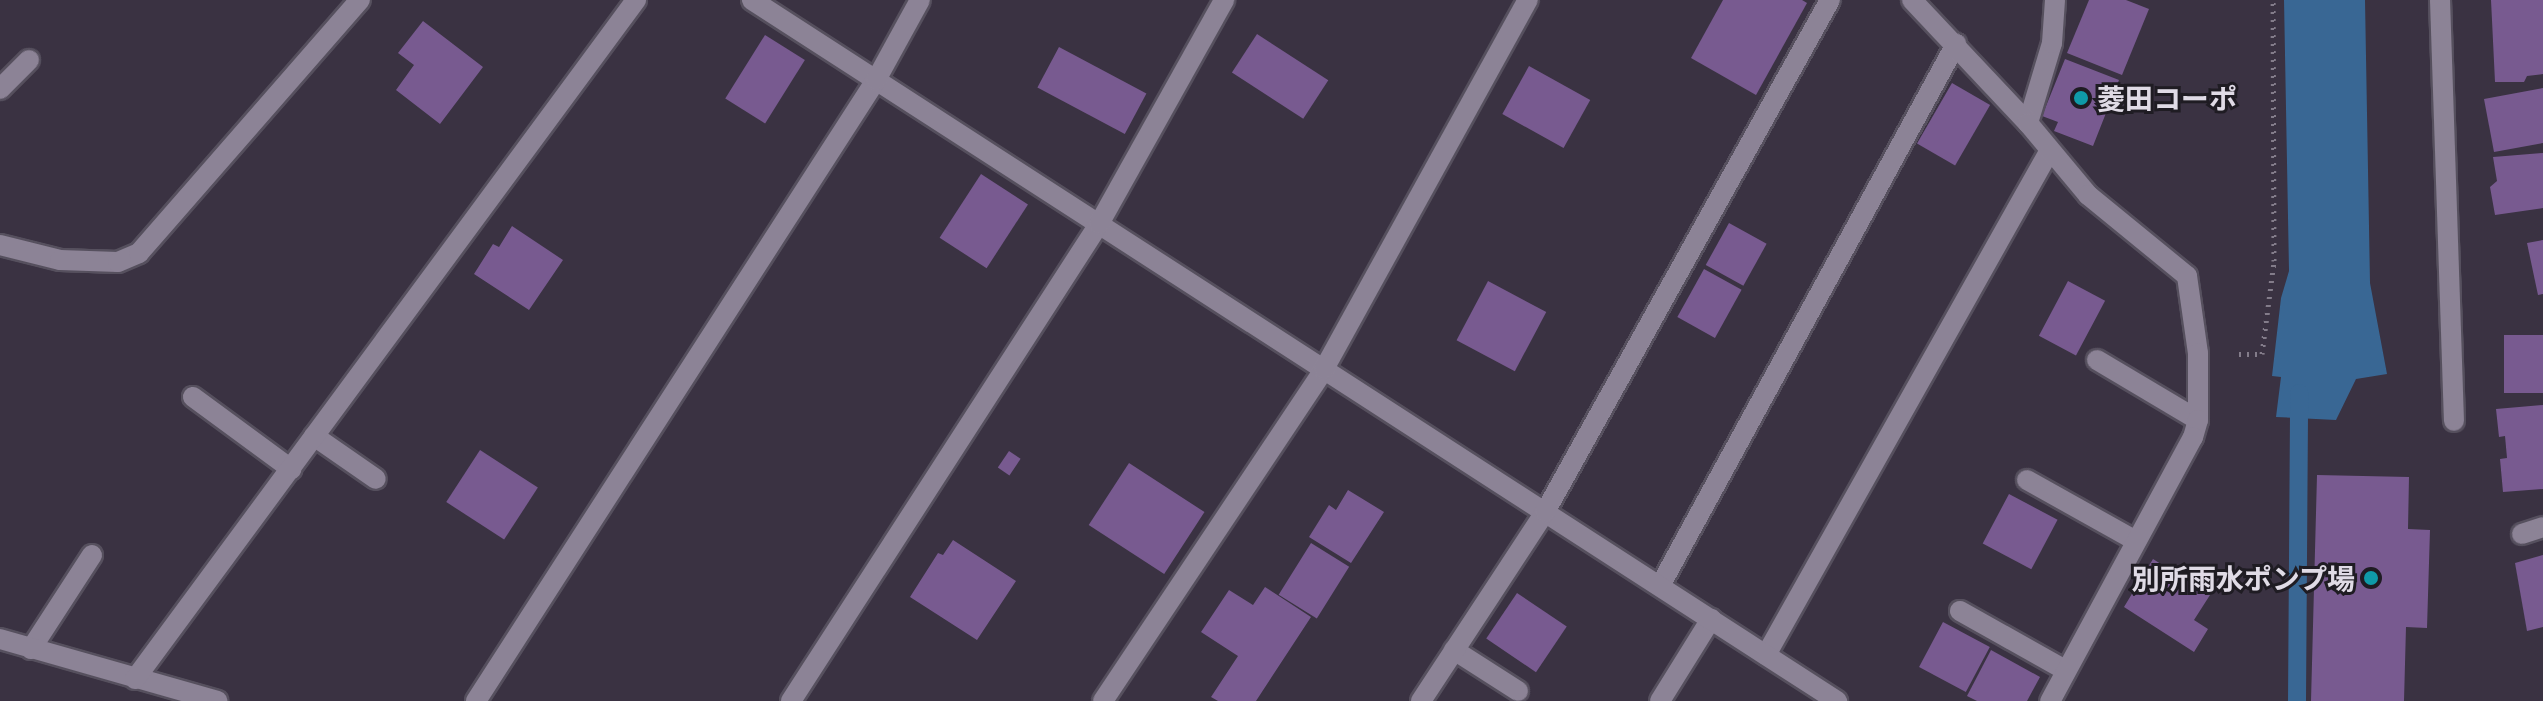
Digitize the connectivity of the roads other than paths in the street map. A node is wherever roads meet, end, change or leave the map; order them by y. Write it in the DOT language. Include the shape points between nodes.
graph roads {
  1 [pos="360,0"];
  2 [pos="636,0"];
  3 [pos="752,0"];
  4 [pos="920,0"];
  5 [pos="1224,0"];
  6 [pos="1528,0"];
  7 [pos="1830,0"];
  8 [pos="1912,0"];
  9 [pos="2055,0"];
  10 [pos="2440,0"];
  11 [pos="1956,44"];
  12 [pos="29,60"];
  13 [pos="4,77"];
  14 [pos="876,80"];
  15 [pos="2028,123"];
  16 [pos="2050,150"];
  17 [pos="1099,224"];
  18 [pos="0,245"];
  19 [pos="2097,360"];
  20 [pos="1324,369"];
  21 [pos="193,397"];
  22 [pos="2198,420"];
  23 [pos="2454,421"];
  24 [pos="314,436"];
  25 [pos="291,469"];
  26 [pos="376,479"];
  27 [pos="2027,480"];
  28 [pos="1545,512"];
  29 [pos="2543,527"];
  30 [pos="2522,534"];
  31 [pos="2136,541"];
  32 [pos="92,555"];
  33 [pos="1660,586"];
  34 [pos="1960,611"];
  35 [pos="1711,619"];
  36 [pos="0,639"];
  37 [pos="31,649"];
  38 [pos="1454,650"];
  39 [pos="1766,655"];
  40 [pos="2065,670"];
  41 [pos="135,679"];
  42 [pos="1518,691"];
  43 [pos="217,701"];
  44 [pos="476,701"];
  45 [pos="791,701"];
  46 [pos="1103,701"];
  47 [pos="1421,701"];
  48 [pos="1660,701"];
  49 [pos="1837,701"];
  50 [pos="2050,701"];
  1 -- 18 [label="street" via="139,253 118,262 60,260"];
  2 -- 24 [label="street"];
  3 -- 14 [label="street"];
  4 -- 14 [label="street"];
  5 -- 17 [label="street"];
  6 -- 20 [label="street"];
  7 -- 28 [label="street"];
  8 -- 11 [label="street"];
  9 -- 15 [label="street" via="2052,43"];
  10 -- 23 [label="street"];
  11 -- 15 [label="street"];
  11 -- 33 [label="street"];
  12 -- 13 [label="street"];
  14 -- 17 [label="street"];
  14 -- 44 [label="street"];
  15 -- 16 [label="street"];
  16 -- 22 [label="street" via="2088,195 2187,276 2198,353"];
  16 -- 39 [label="street"];
  17 -- 20 [label="street"];
  17 -- 45 [label="street"];
  19 -- 22 [label="street"];
  20 -- 28 [label="street"];
  20 -- 46 [label="street"];
  21 -- 25 [label="street"];
  22 -- 31 [label="street"];
  24 -- 25 [label="street"];
  24 -- 26 [label="street"];
  25 -- 41 [label="street"];
  27 -- 31 [label="street"];
  28 -- 33 [label="street"];
  28 -- 38 [label="street"];
  29 -- 30 [label="street"];
  31 -- 40 [label="street"];
  32 -- 37 [label="street"];
  33 -- 35 [label="street"];
  34 -- 40 [label="street"];
  35 -- 39 [label="street"];
  35 -- 48 [label="street"];
  36 -- 37 [label="street"];
  37 -- 41 [label="street"];
  38 -- 42 [label="street"];
  38 -- 47 [label="street"];
  39 -- 49 [label="street"];
  40 -- 50 [label="street"];
  41 -- 43 [label="street"];
}
